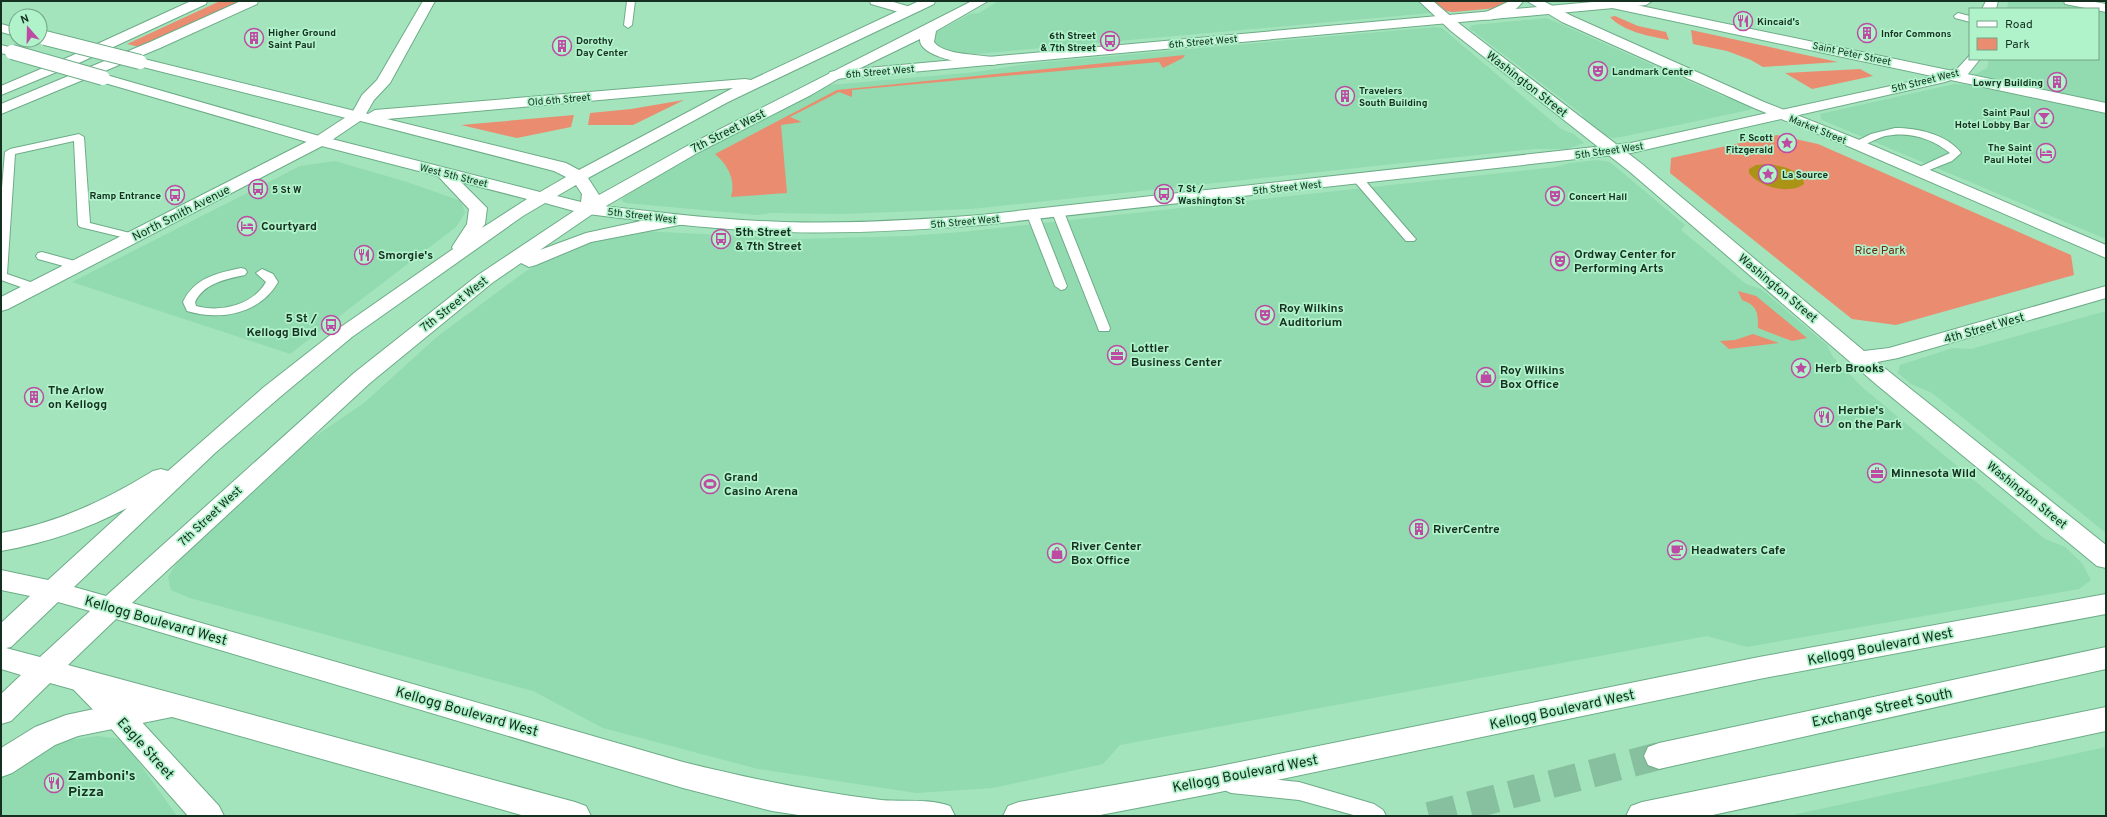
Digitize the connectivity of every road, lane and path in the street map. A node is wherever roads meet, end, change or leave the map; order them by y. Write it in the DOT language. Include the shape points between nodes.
graph roads {
  1 [pos="201,1"];
  2 [pos="252,1"];
  3 [pos="429,1"];
  4 [pos="631,1"];
  5 [pos="876,1"];
  6 [pos="929,1"];
  7 [pos="982,1"];
  8 [pos="1425,1"];
  9 [pos="1517,1"];
  10 [pos="1532,1"];
  11 [pos="1598,1"];
  12 [pos="1646,1"];
  13 [pos="1661,1"];
  14 [pos="2070,1"];
  15 [pos="163,4"];
  16 [pos="1615,4"];
  17 [pos="2106,8"];
  18 [pos="150,10"];
  19 [pos="1550,10"];
  20 [pos="909,11"];
  21 [pos="1489,16"];
  22 [pos="1958,16"];
  23 [pos="1969,19"];
  24 [pos="1448,20"];
  25 [pos="628,24"];
  26 [pos="1713,25"];
  27 [pos="930,29"];
  28 [pos="91,37"];
  29 [pos="48,39"];
  30 [pos="6,51"];
  31 [pos="1972,60"];
  32 [pos="992,61"];
  33 [pos="863,63"];
  34 [pos="21,67"];
  35 [pos="834,75"];
  36 [pos="1951,75"];
  37 [pos="760,81"];
  38 [pos="1,91"];
  39 [pos="2106,108"];
  40 [pos="1,109"];
  41 [pos="1782,114"];
  42 [pos="358,116"];
  43 [pos="320,141"];
  44 [pos="1856,144"];
  45 [pos="1612,150"];
  46 [pos="1919,171"];
  47 [pos="444,173"];
  48 [pos="578,176"];
  49 [pos="1358,179"];
  50 [pos="542,197"];
  51 [pos="588,209"];
  52 [pos="1058,212"];
  53 [pos="1033,215"];
  54 [pos="680,220"];
  55 [pos="134,237"];
  56 [pos="1410,239"];
  57 [pos="2106,252"];
  58 [pos="42,256"];
  59 [pos="454,256"];
  60 [pos="78,266"];
  61 [pos="241,272"];
  62 [pos="262,273"];
  63 [pos="485,279"];
  64 [pos="1062,286"];
  65 [pos="35,288"];
  66 [pos="2106,292"];
  67 [pos="1,306"];
  68 [pos="1104,328"];
  69 [pos="1860,358"];
  70 [pos="207,448"];
  71 [pos="1,542"];
  72 [pos="2106,559"];
  73 [pos="1,580"];
  74 [pos="54,591"];
  75 [pos="2106,604"];
  76 [pos="111,607"];
  77 [pos="1,639"];
  78 [pos="1,658"];
  79 [pos="2106,658"];
  80 [pos="45,670"];
  81 [pos="83,680"];
  82 [pos="173,706"];
  83 [pos="1,712"];
  84 [pos="117,715"];
  85 [pos="2106,719"];
  86 [pos="1659,756"];
  87 [pos="1,764"];
  88 [pos="1210,781"];
  89 [pos="208,816"];
  90 [pos="575,816"];
  91 [pos="939,816"];
  92 [pos="1018,816"];
  93 [pos="1376,816"];
  94 [pos="1642,816"];
  1 -- 38 [label="main road"];
  2 -- 40 [label="main road" via="148,48"];
  3 -- 42 [label="main road" via="383,83 367,98"];
  4 -- 25 [label="lane"];
  5 -- 20 [label="main road"];
  6 -- 20 [label="main road"];
  7 -- 27 [label="main road, 7th Street West"];
  8 -- 24 [label="main road, Washington Street"];
  9 -- 21 [label="main road" via="1513,6"];
  10 -- 19 [label="main road, Market Street"];
  11 -- 16 [label="main road, Saint Peter Street"];
  12 -- 16 [label="main road, 6th Street West"];
  13 -- 26 [label="main road" via="1684,16"];
  14 -- 17 [label="main road"];
  15 -- 18 [label="main road"];
  16 -- 19 [label="main road, 6th Street West"];
  16 -- 26 [label="main road, Saint Peter Street"];
  19 -- 21 [label="main road, 6th Street West"];
  19 -- 41 [label="main road, Market Street"];
  20 -- 33 [label="main road" via="914,16 914,21 907,30 886,42"];
  20 -- 37 [label="main road"];
  21 -- 24 [label="main road, 6th Street West"];
  22 -- 23 [label="lane"];
  24 -- 32 [label="main road, 6th Street West"];
  24 -- 45 [label="main road, Washington Street"];
  26 -- 36 [label="main road, Saint Peter Street"];
  27 -- 32 [label="main road" via="927,41 935,50 951,56"];
  27 -- 33 [label="main road, 7th Street West"];
  28 -- 34 [label="main road"];
  29 -- 42 [label="main road, bridge"];
  30 -- 43 [label="main road, West 5th Street, bridge"];
  31 -- 36 [label="main road, 5th Street West" via="1963,71"];
  32 -- 35 [label="main road, 6th Street West"];
  33 -- 35 [label="main road, 7th Street West"];
  35 -- 37 [label="main road, 6th Street West"];
  35 -- 51 [label="main road, 7th Street West" via="806,92 693,149"];
  36 -- 39 [label="main road, Saint Peter Street"];
  36 -- 41 [label="main road, 5th Street West"];
  37 -- 42 [label="main road, Old 6th Street"];
  37 -- 48 [label="main road"];
  41 -- 44 [label="main road, Market Street"];
  41 -- 45 [label="main road, 5th Street West"];
  42 -- 43 [label="main road, North Smith Avenue"];
  42 -- 48 [label="main road" via="560,167"];
  43 -- 47 [label="main road, West 5th Street"];
  43 -- 55 [label="main road, North Smith Avenue"];
  44 -- 46 [label="main road, Market Street"];
  44 -- 46 [label="lane" via="1886,133 1901,131 1923,135 1947,144 1956,153"];
  45 -- 49 [label="main road, 5th Street West"];
  45 -- 69 [label="main road, Washington Street"];
  46 -- 57 [label="main road, Market Street"];
  47 -- 50 [label="main road, West 5th Street"];
  47 -- 59 [label="main road" via="478,208 476,224"];
  48 -- 50 [label="main road"];
  48 -- 51 [label="main road" via="591,194"];
  49 -- 52 [label="main road, 5th Street West"];
  49 -- 56 [label="lane"];
  50 -- 51 [label="main road, West 5th Street"];
  50 -- 59 [label="main road"];
  51 -- 54 [label="main road, 5th Street West"];
  51 -- 63 [label="main road, 7th Street West"];
  52 -- 53 [label="main road, 5th Street West"];
  52 -- 68 [label="lane"];
  53 -- 54 [label="main road, 5th Street West" via="934,224 861,227 784,227"];
  53 -- 64 [label="lane"];
  54 -- 63 [label="main road" via="586,238"];
  55 -- 60 [label="main road, North Smith Avenue"];
  55 -- 65 [label="lane" via="84,225 79,137 10,152 1,276"];
  58 -- 60 [label="lane"];
  59 -- 70 [label="main road" via="345,333"];
  60 -- 65 [label="main road, North Smith Avenue"];
  61 -- 62 [label="lane" via="216,278 196,290 188,302 191,308 210,313 252,303 270,289 272,282"];
  63 -- 76 [label="main road, 7th Street West" via="362,378"];
  65 -- 67 [label="main road, North Smith Avenue"];
  66 -- 69 [label="main road, 4th Street West" via="1891,354"];
  69 -- 72 [label="main road, Washington Street"];
  70 -- 71 [label="main road" via="127,499 90,518 25,539"];
  70 -- 74 [label="main road"];
  73 -- 74 [label="main road, Kellogg Boulevard West"];
  74 -- 76 [label="main road, Kellogg Boulevard West"];
  74 -- 77 [label="main road"];
  75 -- 88 [label="main road, Kellogg Boulevard West" via="1751,670"];
  76 -- 80 [label="main road, 7th Street West"];
  76 -- 91 [label="main road, Kellogg Boulevard West" via="683,774 772,797 882,814"];
  78 -- 80 [label="main road"];
  79 -- 86 [label="main road, Exchange Street South"];
  80 -- 81 [label="main road"];
  80 -- 83 [label="main road, 7th Street West"];
  81 -- 82 [label="main road"];
  81 -- 84 [label="main road, Eagle Street"];
  82 -- 84 [label="main road"];
  82 -- 90 [label="main road"];
  84 -- 87 [label="main road" via="76,724 45,736"];
  84 -- 89 [label="main road, Eagle Street"];
  85 -- 94 [label="main road"];
  88 -- 92 [label="main road, Kellogg Boulevard West"];
  88 -- 93 [label="lane" via="1299,791 1367,810"];
}
